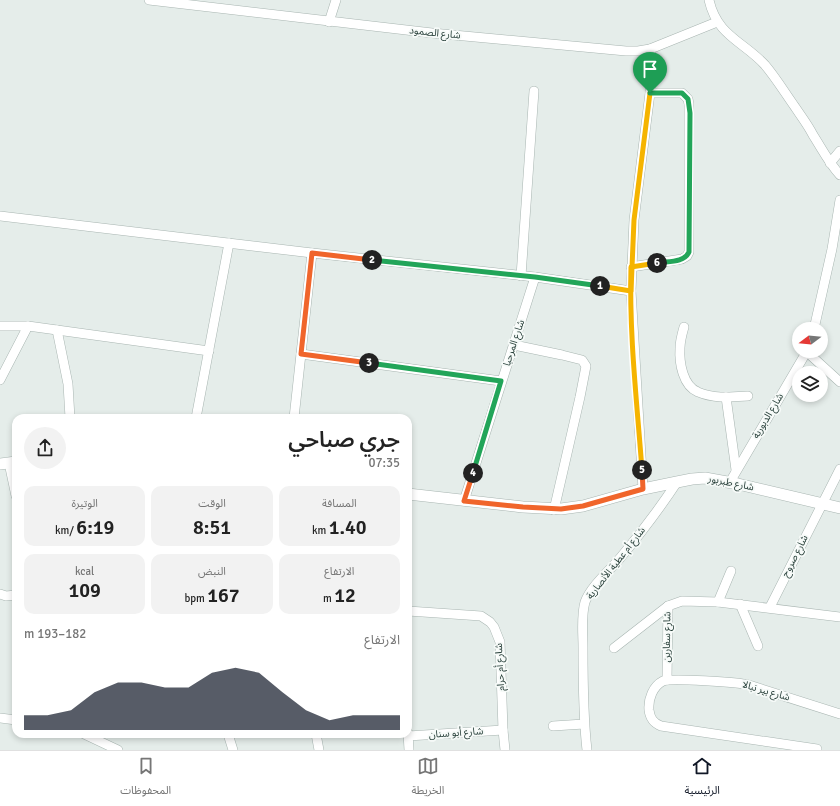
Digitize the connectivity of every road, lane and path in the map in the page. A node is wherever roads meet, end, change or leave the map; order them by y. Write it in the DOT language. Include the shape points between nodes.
graph roads {
  1 [pos="149,0"];
  2 [pos="238,0"];
  3 [pos="336,0"];
  4 [pos="709,0"];
  5 [pos="236,10"];
  6 [pos="329,22"];
  7 [pos="717,22"];
  8 [pos="650,49"];
  9 [pos="534,91"];
  10 [pos="650,93"];
  11 [pos="837,164"];
  12 [pos="840,200"];
  13 [pos="0,216"];
  14 [pos="229,243"];
  15 [pos="312,253"];
  16 [pos="631,267"];
  17 [pos="521,276"];
  18 [pos="535,277"];
  19 [pos="631,291"];
  20 [pos="816,322"];
  21 [pos="0,326"];
  22 [pos="28,326"];
  23 [pos="684,327"];
  24 [pos="57,330"];
  25 [pos="514,345"];
  26 [pos="209,351"];
  27 [pos="301,354"];
  28 [pos="803,358"];
  29 [pos="814,358"];
  30 [pos="0,380"];
  31 [pos="501,381"];
  32 [pos="840,382"];
  33 [pos="748,396"];
  34 [pos="726,397"];
  35 [pos="70,414"];
  36 [pos="197,414"];
  37 [pos="294,414"];
  38 [pos="8,463"];
  39 [pos="840,468"];
  40 [pos="736,470"];
  41 [pos="12,480"];
  42 [pos="677,482"];
  43 [pos="730,482"];
  44 [pos="643,489"];
  45 [pos="412,494"];
  46 [pos="464,501"];
  47 [pos="822,505"];
  48 [pos="840,508"];
  49 [pos="554,510"];
  50 [pos="731,571"];
  51 [pos="0,594"];
  52 [pos="12,595"];
  53 [pos="718,602"];
  54 [pos="740,604"];
  55 [pos="668,606"];
  56 [pos="770,608"];
  57 [pos="412,611"];
  58 [pos="840,617"];
  59 [pos="758,646"];
  60 [pos="614,648"];
  61 [pos="667,680"];
  62 [pos="840,714"];
  63 [pos="0,718"];
  64 [pos="12,720"];
  65 [pos="584,724"];
  66 [pos="552,726"];
  67 [pos="503,730"];
  68 [pos="412,734"];
  69 [pos="92,738"];
  70 [pos="229,738"];
  71 [pos="317,738"];
  72 [pos="408,738"];
  73 [pos="761,746"];
  74 [pos="817,749"];
  75 [pos="118,750"];
  76 [pos="233,750"];
  77 [pos="319,750"];
  78 [pos="409,750"];
  79 [pos="505,750"];
  80 [pos="587,750"];
  1 -- 5 [label="street, شارع الصمود"];
  2 -- 5 [label="street"];
  3 -- 6 [label="street"];
  4 -- 7 [label="street"];
  5 -- 6 [label="street, شارع الصمود"];
  6 -- 8 [label="street, شارع الصمود" via="626,51"];
  7 -- 8 [label="street, شارع الصمود"];
  7 -- 11 [label="street" via="764,63 814,135 821,151"];
  8 -- 10 [label="street"];
  9 -- 17 [label="street"];
  10 -- 16 [label="street" via="637,184"];
  10 -- 16 [label="street" via="682,93 688,99 689,252 682,259"];
  12 -- 20 [label="street"];
  13 -- 14 [label="street"];
  14 -- 15 [label="street"];
  14 -- 26 [label="street"];
  15 -- 17 [label="street"];
  15 -- 27 [label="street"];
  16 -- 19 [label="street"];
  17 -- 18 [label="street"];
  18 -- 19 [label="street"];
  18 -- 25 [label="street, شارع المرحبا"];
  19 -- 44 [label="street"];
  21 -- 22 [label="street"];
  22 -- 24 [label="street"];
  22 -- 30 [label="street"];
  23 -- 34 [label="street" via="680,348 683,375 697,392"];
  24 -- 26 [label="street"];
  24 -- 35 [label="street" via="68,384"];
  25 -- 31 [label="street, شارع المرحبا"];
  25 -- 49 [label="street" via="582,360 586,366"];
  26 -- 36 [label="street"];
  27 -- 31 [label="street"];
  27 -- 37 [label="street"];
  28 -- 40 [label="street, شارع الدبورية"];
  29 -- 32 [label="street"];
  31 -- 46 [label="street, شارع المرحبا"];
  33 -- 34 [label="street"];
  34 -- 40 [label="street"];
  38 -- 41 [label="street"];
  39 -- 47 [label="street, شارع صروح"];
  40 -- 43 [label="street, شارع الدبورية"];
  42 -- 43 [label="street, شارع طبربور" via="699,478"];
  42 -- 44 [label="street, شارع طبربور"];
  42 -- 65 [label="street, شارع أم عطية الأنصارية" via="660,507 592,590 585,603"];
  43 -- 47 [label="street, شارع طبربور"];
  44 -- 49 [label="street, شارع طبربور" via="579,507"];
  45 -- 46 [label="street, شارع طبربور"];
  46 -- 49 [label="street, شارع طبربور"];
  47 -- 48 [label="street, شارع طبربور"];
  47 -- 56 [label="street, شارع صروح"];
  50 -- 53 [label="street"];
  51 -- 52 [label="street"];
  53 -- 54 [label="street, شارع سفارين"];
  53 -- 55 [label="street, شارع سفارين" via="682,601"];
  54 -- 56 [label="street, شارع سفارين"];
  54 -- 59 [label="street"];
  55 -- 60 [label="street"];
  55 -- 61 [label="street, شارع سفارين"];
  56 -- 58 [label="street, شارع سفارين"];
  57 -- 67 [label="street, شارع أم حرام" via="481,616 494,627 500,642"];
  61 -- 62 [label="street, شارع بير نبالا" via="742,683"];
  61 -- 73 [label="street" via="656,686 649,700 650,714 656,724"];
  63 -- 64 [label="street"];
  65 -- 66 [label="street"];
  65 -- 80 [label="street, شارع أم عطية الأنصارية"];
  67 -- 68 [label="street, شارع أبو سنان"];
  67 -- 79 [label="street, شارع أم حرام"];
  69 -- 75 [label="street"];
  70 -- 76 [label="street"];
  71 -- 77 [label="street"];
  72 -- 78 [label="street"];
  73 -- 74 [label="street"];
}
